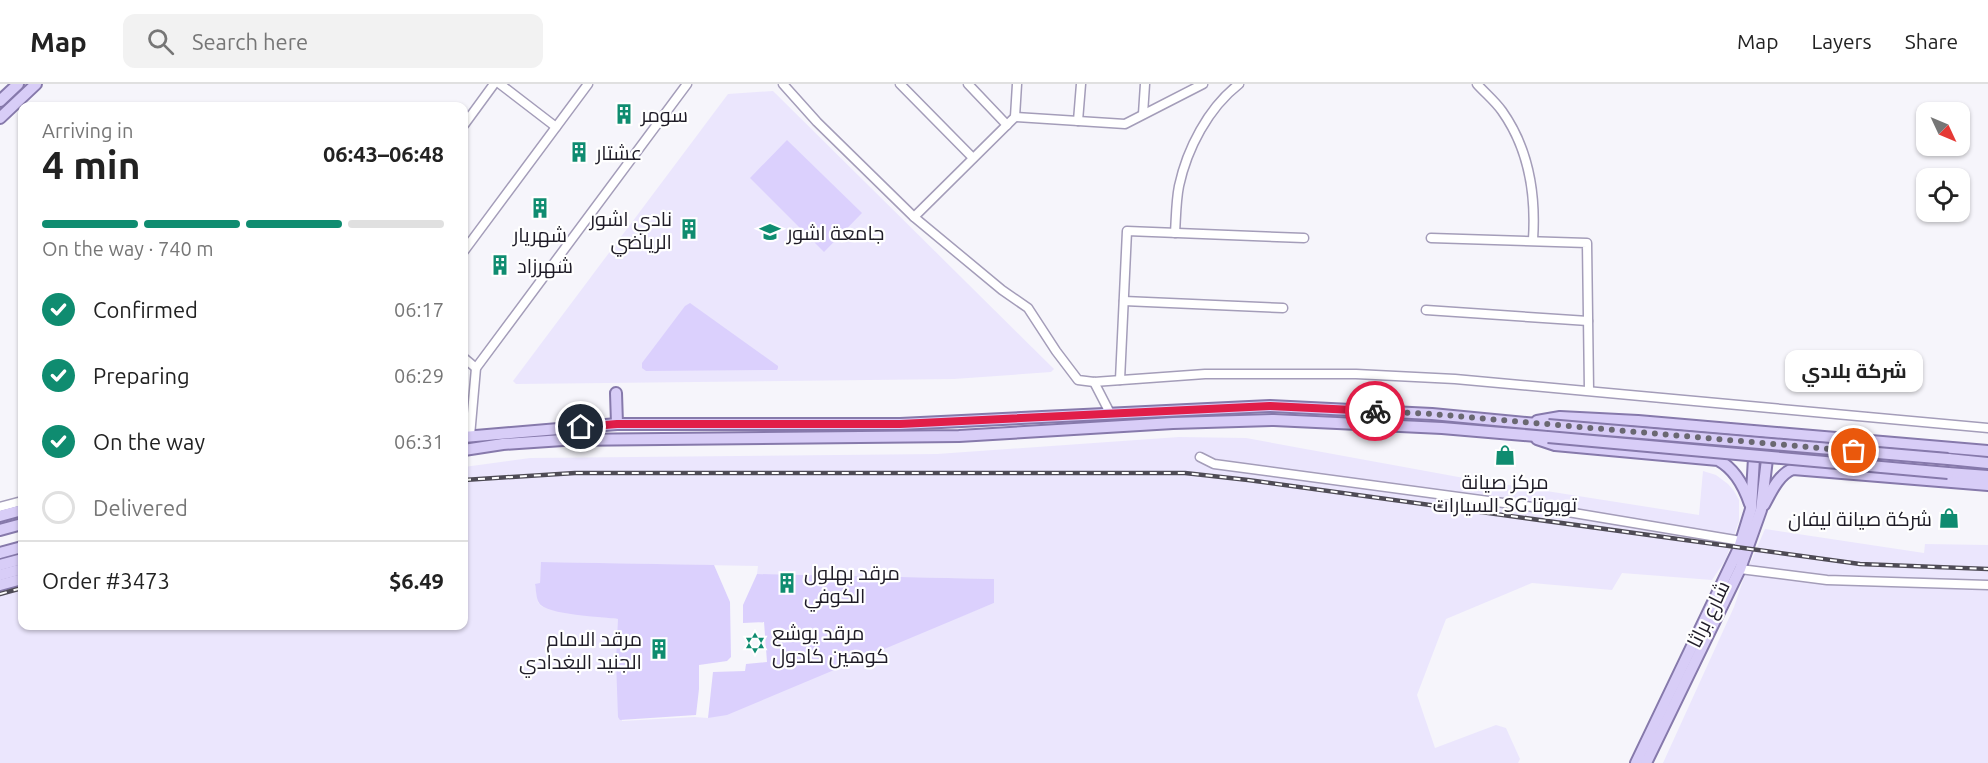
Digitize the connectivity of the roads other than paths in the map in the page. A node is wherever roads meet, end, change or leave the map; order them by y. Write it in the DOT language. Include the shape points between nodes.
graph roads {
  1 [pos="18,84"];
  2 [pos="36,84"];
  3 [pos="494,84"];
  4 [pos="500,84"];
  5 [pos="588,84"];
  6 [pos="687,84"];
  7 [pos="783,84"];
  8 [pos="900,84"];
  9 [pos="968,84"];
  10 [pos="1017,84"];
  11 [pos="1081,84"];
  12 [pos="1145,84"];
  13 [pos="1203,84"];
  14 [pos="1239,84"];
  15 [pos="1477,84"];
  16 [pos="0,101"];
  17 [pos="1143,114"];
  18 [pos="1015,117"];
  19 [pos="0,118"];
  20 [pos="468,120"];
  21 [pos="1078,121"];
  22 [pos="1007,124"];
  23 [pos="556,127"];
  24 [pos="973,158"];
  25 [pos="914,218"];
  26 [pos="1175,233"];
  27 [pos="1304,238"];
  28 [pos="1431,238"];
  29 [pos="1533,240"];
  30 [pos="468,246"];
  31 [pos="1124,301"];
  32 [pos="1283,308"];
  33 [pos="1426,310"];
  34 [pos="1588,321"];
  35 [pos="468,361"];
  36 [pos="476,368"];
  37 [pos="1120,380"];
  38 [pos="1094,382"];
  39 [pos="1588,390"];
  40 [pos="616,393"];
  41 [pos="1110,413"];
  42 [pos="468,416"];
  43 [pos="617,424"];
  44 [pos="1533,424"];
  45 [pos="1988,428"];
  46 [pos="1531,436"];
  47 [pos="468,437"];
  48 [pos="468,449"];
  49 [pos="1988,451"];
  50 [pos="1200,457"];
  51 [pos="1754,458"];
  52 [pos="1767,459"];
  53 [pos="1988,463"];
  54 [pos="1988,476"];
  55 [pos="1988,484"];
  56 [pos="18,502"];
  57 [pos="0,507"];
  58 [pos="1756,510"];
  59 [pos="18,511"];
  60 [pos="0,516"];
  61 [pos="18,517"];
  62 [pos="0,522"];
  63 [pos="18,525"];
  64 [pos="0,530"];
  65 [pos="18,532"];
  66 [pos="0,537"];
  67 [pos="1742,542"];
  68 [pos="18,548"];
  69 [pos="0,554"];
  70 [pos="18,560"];
  71 [pos="0,565"];
  72 [pos="1740,569"];
  73 [pos="18,570"];
  74 [pos="0,576"];
  75 [pos="18,580"];
  76 [pos="0,585"];
  77 [pos="1988,585"];
  78 [pos="1636,763"];
  79 [pos="1646,763"];
  1 -- 16 [label="main road"];
  2 -- 19 [label="main road"];
  3 -- 20 [label="street"];
  4 -- 23 [label="street"];
  5 -- 23 [label="street"];
  6 -- 36 [label="street"];
  7 -- 25 [label="street"];
  8 -- 24 [label="street"];
  9 -- 22 [label="street"];
  10 -- 18 [label="street"];
  11 -- 21 [label="street"];
  12 -- 17 [label="street"];
  13 -- 17 [label="street"];
  14 -- 26 [label="street" via="1208,118 1190,151 1179,187"];
  15 -- 29 [label="street" via="1501,110 1521,143 1535,214"];
  17 -- 21 [label="street" via="1125,123"];
  18 -- 21 [label="street"];
  18 -- 22 [label="street"];
  22 -- 24 [label="street"];
  23 -- 30 [label="street"];
  24 -- 25 [label="street"];
  25 -- 38 [label="street" via="1022,303 1078,380"];
  26 -- 27 [label="street"];
  26 -- 31 [label="street" via="1127,231"];
  28 -- 29 [label="street"];
  29 -- 34 [label="street" via="1587,243"];
  31 -- 32 [label="street"];
  31 -- 37 [label="street"];
  33 -- 34 [label="street"];
  34 -- 39 [label="street"];
  35 -- 36 [label="street"];
  36 -- 42 [label="street"];
  37 -- 38 [label="street"];
  37 -- 39 [label="street" via="1205,374 1356,374"];
  38 -- 41 [label="street"];
  39 -- 45 [label="street"];
  40 -- 43 [label="main road"];
  41 -- 43 [label="main road" via="900,424"];
  41 -- 44 [label="main road" via="1306,406"];
  43 -- 47 [label="main road"];
  44 -- 49 [label="main road" via="1560,417 1755,436"];
  44 -- 53 [label="main road, bridge"];
  46 -- 48 [label="main road" via="1274,420 959,436 563,440"];
  46 -- 54 [label="main road, bridge"];
  46 -- 58 [label="main road" via="1546,444 1718,460 1743,485"];
  50 -- 67 [label="street" via="1214,464 1566,512"];
  51 -- 58 [label="main road, شارع براثا"];
  52 -- 58 [label="main road, شارع براثا"];
  55 -- 58 [label="main road" via="1793,469 1780,478"];
  56 -- 57 [label="street"];
  58 -- 67 [label="main road, شارع براثا"];
  58 -- 72 [label="main road, شارع براثا"];
  59 -- 60 [label="main road"];
  61 -- 62 [label="main road"];
  63 -- 64 [label="main road"];
  65 -- 66 [label="main road"];
  67 -- 78 [label="main road, شارع براثا"];
  68 -- 69 [label="main road"];
  70 -- 71 [label="main road"];
  72 -- 77 [label="street" via="1827,580"];
  72 -- 79 [label="main road, شارع براثا"];
  73 -- 74 [label="main road"];
  75 -- 76 [label="main road"];
}
